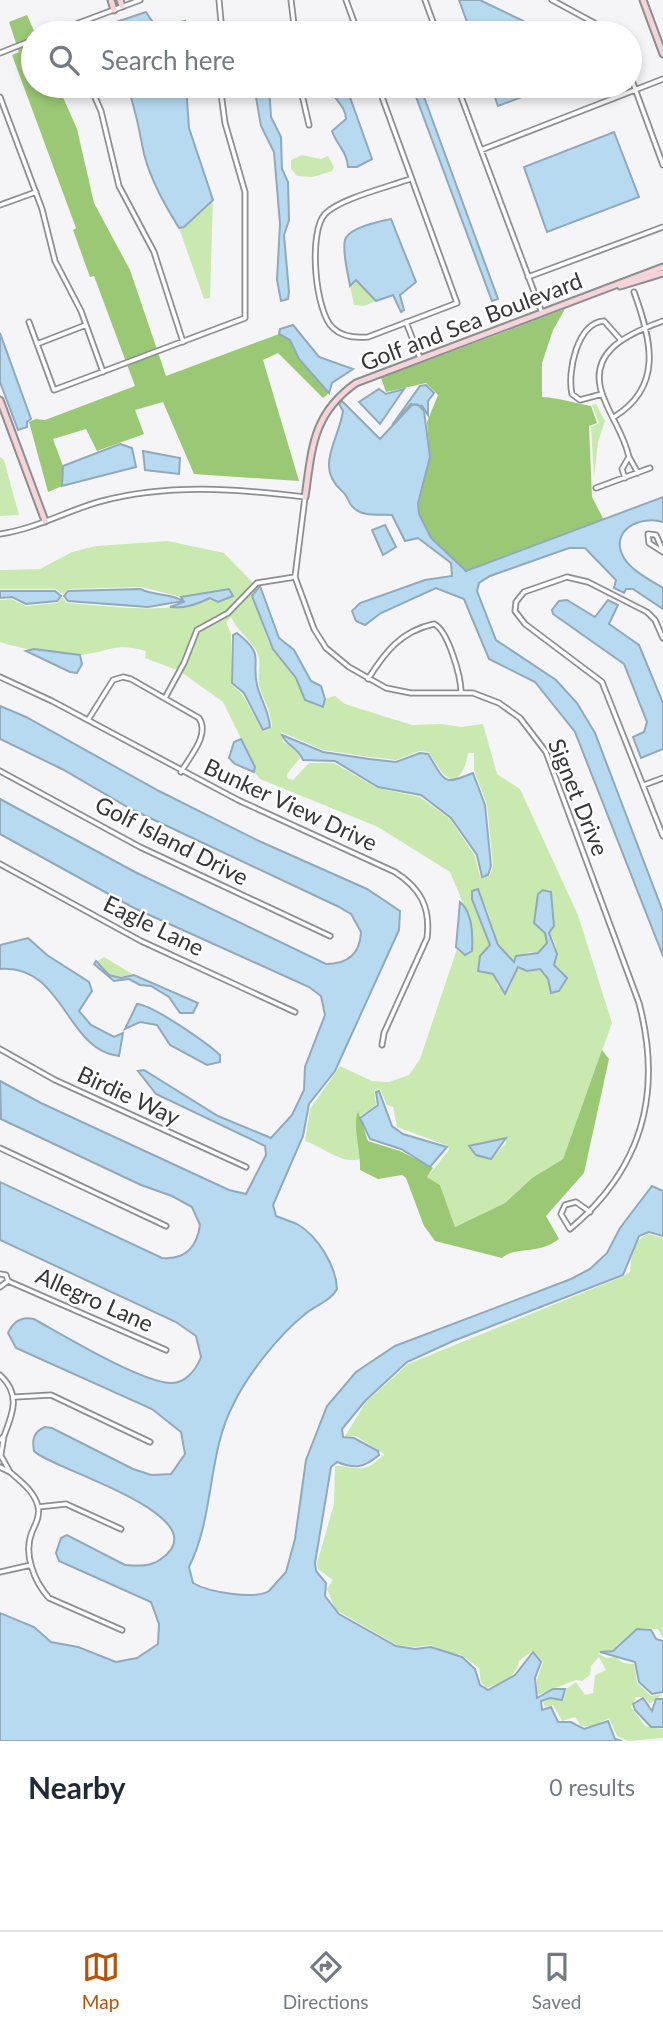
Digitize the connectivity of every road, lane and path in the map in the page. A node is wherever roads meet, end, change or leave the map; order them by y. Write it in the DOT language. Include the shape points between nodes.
graph roads {
  1 [pos="110,0"];
  2 [pos="140,0"];
  3 [pos="219,0"];
  4 [pos="291,0"];
  5 [pos="346,0"];
  6 [pos="425,0"];
  7 [pos="552,0"];
  8 [pos="643,0"];
  9 [pos="121,3"];
  10 [pos="114,10"];
  11 [pos="89,21"];
  12 [pos="221,21"];
  13 [pos="294,21"];
  14 [pos="354,21"];
  15 [pos="433,21"];
  16 [pos="591,21"];
  17 [pos="21,45"];
  18 [pos="0,53"];
  19 [pos="663,54"];
  20 [pos="663,79"];
  21 [pos="642,89"];
  22 [pos="0,97"];
  23 [pos="95,98"];
  24 [pos="222,98"];
  25 [pos="303,98"];
  26 [pos="383,98"];
  27 [pos="462,98"];
  28 [pos="620,98"];
  29 [pos="638,98"];
  30 [pos="309,125"];
  31 [pos="481,150"];
  32 [pos="663,165"];
  33 [pos="410,179"];
  34 [pos="36,192"];
  35 [pos="0,205"];
  36 [pos="663,227"];
  37 [pos="663,267"];
  38 [pos="663,273"];
  39 [pos="528,277"];
  40 [pos="604,290"];
  41 [pos="634,292"];
  42 [pos="542,313"];
  43 [pos="29,321"];
  44 [pos="663,321"];
  45 [pos="407,322"];
  46 [pos="86,325"];
  47 [pos="647,327"];
  48 [pos="620,340"];
  49 [pos="183,342"];
  50 [pos="37,344"];
  51 [pos="420,358"];
  52 [pos="103,372"];
  53 [pos="602,394"];
  54 [pos="0,400"];
  55 [pos="614,417"];
  56 [pos="629,457"];
  57 [pos="650,468"];
  58 [pos="638,473"];
  59 [pos="625,478"];
  60 [pos="596,488"];
  61 [pos="305,497"];
  62 [pos="45,521"];
  63 [pos="0,534"];
  64 [pos="663,552"];
  65 [pos="295,577"];
  66 [pos="663,638"];
  67 [pos="0,677"];
  68 [pos="368,679"];
  69 [pos="460,692"];
  70 [pos="164,698"];
  71 [pos="88,720"];
  72 [pos="0,771"];
  73 [pos="181,772"];
  74 [pos="663,778"];
  75 [pos="644,785"];
  76 [pos="663,836"];
  77 [pos="0,864"];
  78 [pos="330,936"];
  79 [pos="295,1012"];
  80 [pos="382,1045"];
  81 [pos="0,1049"];
  82 [pos="0,1148"];
  83 [pos="246,1167"];
  84 [pos="590,1212"];
  85 [pos="166,1226"];
  86 [pos="0,1273"];
  87 [pos="8,1281"];
  88 [pos="0,1287"];
  89 [pos="166,1350"];
  90 [pos="0,1375"];
  91 [pos="15,1397"];
  92 [pos="4,1436"];
  93 [pos="0,1440"];
  94 [pos="150,1442"];
  95 [pos="1,1455"];
  96 [pos="0,1467"];
  97 [pos="10,1472"];
  98 [pos="38,1507"];
  99 [pos="121,1529"];
  100 [pos="32,1565"];
  101 [pos="0,1572"];
  102 [pos="122,1630"];
  1 -- 10 [label="street"];
  2 -- 9 [label="street"];
  3 -- 12 [label="street"];
  4 -- 13 [label="street"];
  5 -- 14 [label="street"];
  6 -- 15 [label="street"];
  7 -- 16 [label="street"];
  8 -- 19 [label="street"];
  9 -- 10 [label="street"];
  10 -- 11 [label="street"];
  17 -- 18 [label="street"];
  20 -- 21 [label="street"];
  22 -- 34 [label="street"];
  23 -- 49 [label="street" via="119,186 154,252"];
  24 -- 49 [label="street" via="245,192 247,315"];
  25 -- 30 [label="street"];
  26 -- 33 [label="street"];
  27 -- 31 [label="street"];
  28 -- 31 [label="street"];
  29 -- 32 [label="street"];
  31 -- 39 [label="street"];
  33 -- 45 [label="street" via="457,303"];
  33 -- 45 [label="street" via="332,208 319,222 315,240 321,306 331,327 358,338"];
  34 -- 35 [label="street"];
  34 -- 46 [label="street" via="55,261"];
  36 -- 39 [label="street"];
  37 -- 40 [label="street, Golf and Sea Boulevard"];
  38 -- 40 [label="street, Golf and Sea Boulevard"];
  39 -- 42 [label="street"];
  40 -- 42 [label="street, Golf and Sea Boulevard"];
  41 -- 47 [label="street"];
  42 -- 51 [label="street, Golf and Sea Boulevard"];
  43 -- 50 [label="street"];
  44 -- 47 [label="street"];
  45 -- 51 [label="street"];
  46 -- 50 [label="street"];
  46 -- 52 [label="street"];
  47 -- 48 [label="street"];
  47 -- 55 [label="street" via="653,344 652,376 640,398"];
  48 -- 53 [label="street" via="604,358"];
  48 -- 53 [label="street" via="604,320 596,322 574,358 572,394 580,400"];
  49 -- 52 [label="street"];
  50 -- 52 [label="street" via="54,390"];
  51 -- 61 [label="street, Golf and Sea Boulevard" via="368,377 334,401 316,430"];
  53 -- 55 [label="street"];
  54 -- 62 [label="street"];
  55 -- 56 [label="street"];
  56 -- 58 [label="street"];
  56 -- 59 [label="street" via="622,469"];
  57 -- 58 [label="street"];
  58 -- 59 [label="street"];
  59 -- 60 [label="street"];
  61 -- 62 [label="street" via="224,488 167,489 103,501"];
  61 -- 65 [label="street, Signet Drive"];
  62 -- 63 [label="street"];
  64 -- 64 [label="street" via="656,534 648,534 649,543"];
  65 -- 68 [label="street, Signet Drive" via="320,640 335,657"];
  65 -- 70 [label="street" via="257,583 228,613 197,630"];
  66 -- 75 [label="street" via="647,612 576,578 560,578 524,592 516,603 515,611 525,624 602,682"];
  67 -- 71 [label="street, Bunker View Drive"];
  68 -- 69 [label="street, Signet Drive" via="411,694"];
  68 -- 69 [label="street" via="401,638 434,624 441,629 451,653"];
  69 -- 84 [label="street, Signet Drive" via="509,710 531,730 545,752 644,1019 650,1079 641,1131 620,1175"];
  70 -- 71 [label="street" via="131,679 117,677"];
  70 -- 73 [label="street" via="203,724 203,733"];
  71 -- 73 [label="street, Bunker View Drive"];
  72 -- 78 [label="street, Golf Island Drive" via="140,847"];
  73 -- 80 [label="street, Bunker View Drive" via="395,872 422,896 429,923 426,938"];
  74 -- 75 [label="street"];
  75 -- 76 [label="street"];
  77 -- 79 [label="street, Eagle Lane" via="141,940"];
  81 -- 83 [label="street, Birdie Way" via="55,1080"];
  82 -- 85 [label="street"];
  84 -- 84 [label="street, Signet Drive" via="570,1229 561,1214 565,1205 576,1202"];
  86 -- 87 [label="street, Allegro Lane"];
  87 -- 88 [label="street, Allegro Lane"];
  87 -- 89 [label="street, Allegro Lane"];
  90 -- 91 [label="street"];
  91 -- 92 [label="street"];
  91 -- 94 [label="street" via="51,1395"];
  92 -- 93 [label="street"];
  92 -- 95 [label="street"];
  95 -- 97 [label="street"];
  96 -- 97 [label="street"];
  97 -- 98 [label="street"];
  98 -- 99 [label="street" via="66,1504"];
  98 -- 100 [label="street" via="29,1546"];
  100 -- 101 [label="street"];
  100 -- 102 [label="street" via="49,1598"];
}
